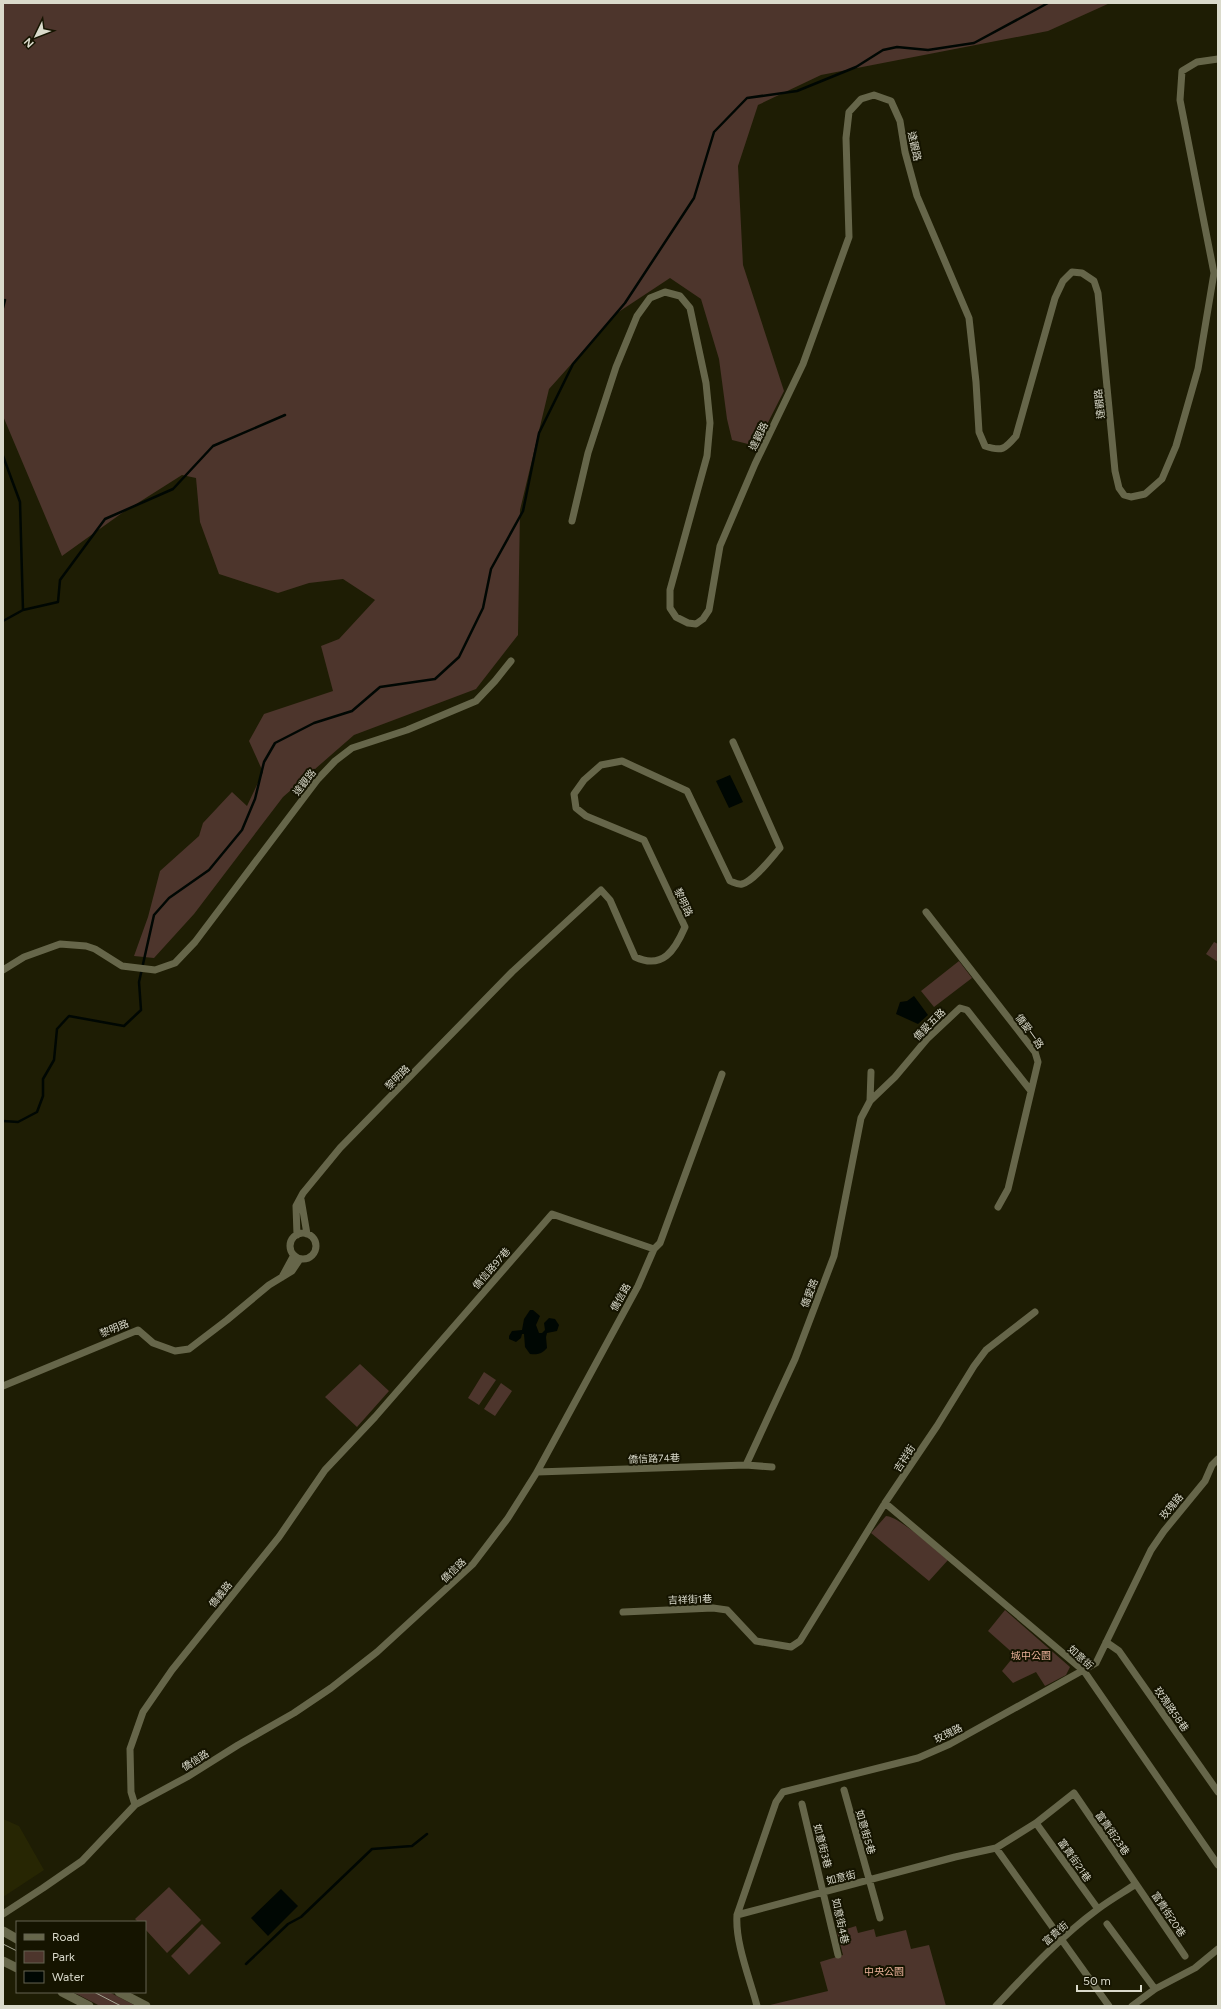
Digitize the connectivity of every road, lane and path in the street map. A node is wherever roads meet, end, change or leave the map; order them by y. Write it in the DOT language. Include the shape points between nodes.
graph roads {
  1 [pos="1218,59"];
  2 [pos="572,521"];
  3 [pos="511,661"];
  4 [pos="733,742"];
  5 [pos="926,912"];
  6 [pos="3,970"];
  7 [pos="871,1072"];
  8 [pos="722,1074"];
  9 [pos="1031,1091"];
  10 [pos="870,1101"];
  11 [pos="301,1199"];
  12 [pos="998,1207"];
  13 [pos="307,1234"];
  14 [pos="297,1235"];
  15 [pos="654,1249"];
  16 [pos="294,1255"];
  17 [pos="300,1259"];
  18 [pos="282,1277"];
  19 [pos="1035,1312"];
  20 [pos="3,1386"];
  21 [pos="375,1416"];
  22 [pos="1218,1459"];
  23 [pos="746,1465"];
  24 [pos="772,1467"];
  25 [pos="537,1472"];
  26 [pos="885,1503"];
  27 [pos="623,1612"];
  28 [pos="807,1630"];
  29 [pos="1106,1642"];
  30 [pos="1084,1671"];
  31 [pos="844,1790"];
  32 [pos="1218,1792"];
  33 [pos="1074,1793"];
  34 [pos="802,1804"];
  35 [pos="135,1805"];
  36 [pos="1036,1822"];
  37 [pos="996,1848"];
  38 [pos="1218,1865"];
  39 [pos="869,1880"];
  40 [pos="1136,1884"];
  41 [pos="824,1892"];
  42 [pos="1098,1909"];
  43 [pos="3,1914"];
  44 [pos="737,1915"];
  45 [pos="880,1918"];
  46 [pos="1107,1924"];
  47 [pos="3,1932"];
  48 [pos="16,1938"];
  49 [pos="1062,1940"];
  50 [pos="1218,1949"];
  51 [pos="838,1955"];
  52 [pos="1185,1956"];
  53 [pos="3,1961"];
  54 [pos="16,1968"];
  55 [pos="1155,1989"];
  56 [pos="64,1993"];
  57 [pos="121,1993"];
  58 [pos="89,2006"];
  59 [pos="146,2006"];
  60 [pos="757,2006"];
  61 [pos="996,2006"];
  62 [pos="1109,2006"];
  63 [pos="1132,2006"];
  1 -- 2 [label="street, 達觀路" via="1197,62 1182,71 1180,100 1214,273 1198,369 1176,446 1162,479 1146,494 1131,497 1124,495 1120,488 1115,470 1098,293 1094,281 1082,273 1072,272 1063,281 1055,298 1016,436 1007,447 998,450 985,446 978,432 969,318 917,196 900,121 891,101 874,95 861,99 849,112 846,138 849,237 803,364 720,546 709,610 696,624 676,617 670,608 670,590 708,456 710,423 706,383 690,308 680,296 665,292 650,298 637,316 616,367 588,453"];
  3 -- 6 [label="street, 達觀路" via="476,701 413,728 352,748 335,761 318,779 195,942 175,963 155,970 122,966 95,949 60,944 24,956"];
  4 -- 11 [label="street, 黎明路" via="780,848 755,875 742,884 730,881 687,791 622,761 601,765 584,780 574,794 576,808 586,816 644,840 685,927 677,944 667,956 657,961 646,962 635,957 610,900 601,890 512,972 340,1148 303,1193"];
  5 -- 9 [label="street, 僑愛一路" via="1034,1052 1038,1062"];
  7 -- 10 [label="street"];
  8 -- 15 [label="street, 僑信路" via="660,1243"];
  9 -- 10 [label="street, 僑愛五路" via="967,1010 960,1008 927,1039"];
  9 -- 12 [label="street, 僑愛一路" via="1008,1189"];
  10 -- 23 [label="street, 僑愛路" via="860,1118 853,1167 834,1256 795,1358"];
  11 -- 13 [label="street, 黎明路"];
  11 -- 14 [label="street, 黎明路" via="296,1206"];
  13 -- 14 [label="street"];
  13 -- 17 [label="street, 黎明路" via="315,1240 316,1251 311,1257"];
  14 -- 16 [label="street, 黎明路" via="290,1246"];
  15 -- 21 [label="street, 僑信路97巷" via="552,1214"];
  15 -- 25 [label="street, 僑信路" via="638,1286"];
  16 -- 17 [label="street"];
  16 -- 18 [label="street, 黎明路"];
  17 -- 18 [label="street, 黎明路" via="292,1271"];
  18 -- 20 [label="street, 黎明路" via="189,1349 175,1351 153,1343 138,1330"];
  19 -- 26 [label="street, 吉祥街" via="986,1350"];
  21 -- 35 [label="street, 僑義路" via="325,1470 278,1536 189,1648 143,1712 130,1749 131,1792"];
  22 -- 29 [label="street, 玫瑰路" via="1212,1465 1205,1481 1151,1550"];
  23 -- 24 [label="street, 僑信路74巷"];
  23 -- 25 [label="street, 僑信路74巷"];
  25 -- 35 [label="street, 僑信路" via="508,1518 473,1564 377,1652 294,1713"];
  26 -- 28 [label="street, 吉祥街"];
  26 -- 30 [label="street, 如意街"];
  27 -- 28 [label="street, 吉祥街1巷" via="713,1608 727,1610 756,1641 791,1648 800,1641"];
  29 -- 30 [label="street, 玫瑰路" via="1096,1663"];
  29 -- 32 [label="street, 玫瑰路58巷" via="1119,1651"];
  30 -- 38 [label="street, 如意街"];
  30 -- 44 [label="street, 玫瑰路" via="950,1744 918,1758 783,1792 776,1802"];
  31 -- 39 [label="street, 如意街5巷"];
  33 -- 36 [label="street, 如意街"];
  33 -- 40 [label="street, 富貴街23巷"];
  34 -- 41 [label="street, 如意街3巷"];
  35 -- 43 [label="street, 僑信路" via="82,1861"];
  36 -- 37 [label="street, 如意街"];
  36 -- 42 [label="street, 富貴街21巷"];
  37 -- 39 [label="street, 如意街"];
  37 -- 49 [label="street"];
  39 -- 41 [label="street, 如意街"];
  39 -- 45 [label="street, 如意街5巷"];
  40 -- 42 [label="street, 富貴街"];
  40 -- 52 [label="street, 富貴街20巷"];
  41 -- 44 [label="street, 如意街"];
  41 -- 51 [label="street, 如意街4巷"];
  42 -- 49 [label="street, 富貴街"];
  44 -- 60 [label="street, 玫瑰路" via="740,1940"];
  46 -- 55 [label="street"];
  47 -- 48 [label="street"];
  49 -- 61 [label="street, 富貴街"];
  49 -- 62 [label="street"];
  50 -- 55 [label="street" via="1196,1968"];
  53 -- 54 [label="street"];
  55 -- 63 [label="street"];
  56 -- 58 [label="street"];
  57 -- 59 [label="street"];
}
